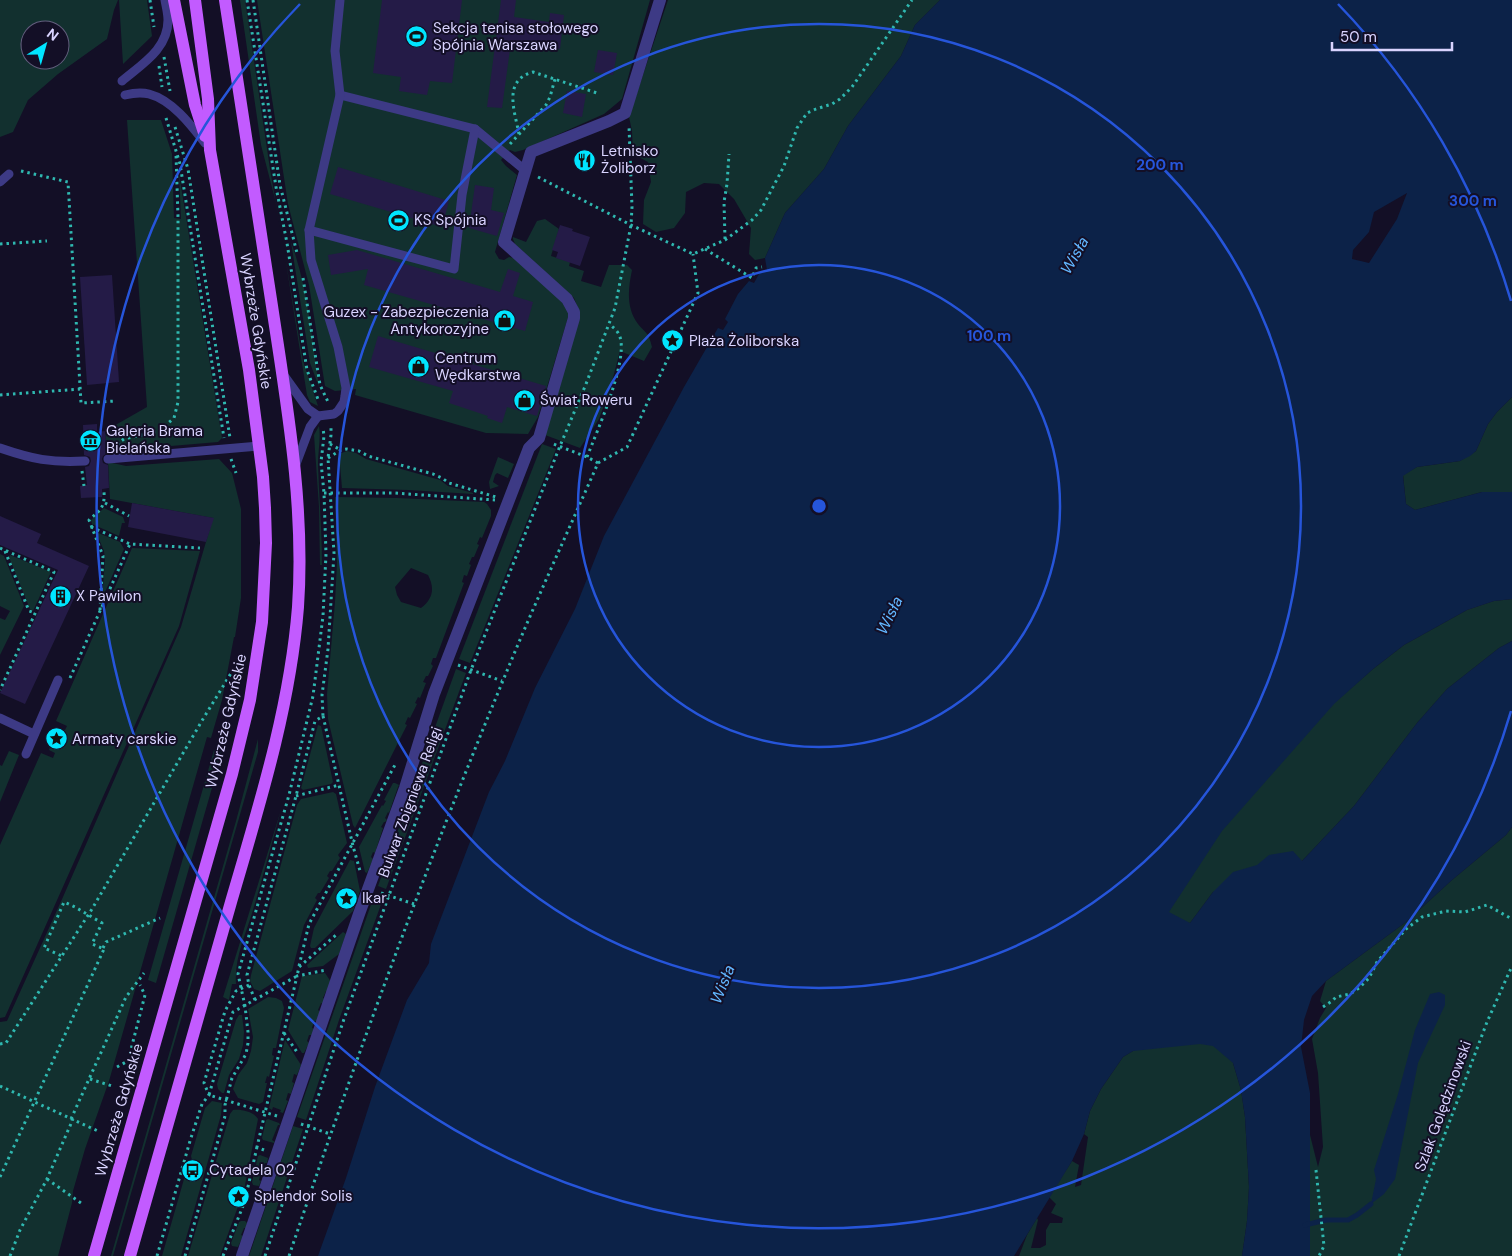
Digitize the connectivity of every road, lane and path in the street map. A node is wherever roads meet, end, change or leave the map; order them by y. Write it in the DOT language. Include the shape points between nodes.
graph roads {
  1 [pos="150,0"];
  2 [pos="165,0"];
  3 [pos="174,0"];
  4 [pos="195,0"];
  5 [pos="225,0"];
  6 [pos="247,0"];
  7 [pos="340,0"];
  8 [pos="660,0"];
  9 [pos="912,0"];
  10 [pos="160,48"];
  11 [pos="555,79"];
  12 [pos="122,82"];
  13 [pos="597,93"];
  14 [pos="125,95"];
  15 [pos="340,95"];
  16 [pos="163,101"];
  17 [pos="172,108"];
  18 [pos="475,129"];
  19 [pos="630,131"];
  20 [pos="519,134"];
  21 [pos="176,148"];
  22 [pos="210,150"];
  23 [pos="502,152"];
  24 [pos="729,154"];
  25 [pos="526,171"];
  26 [pos="12,172"];
  27 [pos="0,182"];
  28 [pos="631,225"];
  29 [pos="309,230"];
  30 [pos="725,240"];
  31 [pos="46,241"];
  32 [pos="0,244"];
  33 [pos="705,248"];
  34 [pos="693,254"];
  35 [pos="762,267"];
  36 [pos="610,326"];
  37 [pos="283,374"];
  38 [pos="80,390"];
  39 [pos="0,395"];
  40 [pos="116,401"];
  41 [pos="320,415"];
  42 [pos="539,438"];
  43 [pos="330,444"];
  44 [pos="259,446"];
  45 [pos="560,446"];
  46 [pos="0,448"];
  47 [pos="230,450"];
  48 [pos="341,450"];
  49 [pos="587,457"];
  50 [pos="120,458"];
  51 [pos="328,458"];
  52 [pos="108,459"];
  53 [pos="85,461"];
  54 [pos="598,464"];
  55 [pos="295,467"];
  56 [pos="102,492"];
  57 [pos="324,493"];
  58 [pos="508,501"];
  59 [pos="105,503"];
  60 [pos="129,516"];
  61 [pos="90,526"];
  62 [pos="130,544"];
  63 [pos="0,548"];
  64 [pos="200,548"];
  65 [pos="4,550"];
  66 [pos="100,612"];
  67 [pos="35,614"];
  68 [pos="447,661"];
  69 [pos="233,670"];
  70 [pos="471,670"];
  71 [pos="58,680"];
  72 [pos="502,681"];
  73 [pos="0,690"];
  74 [pos="323,716"];
  75 [pos="0,718"];
  76 [pos="34,734"];
  77 [pos="26,754"];
  78 [pos="398,760"];
  79 [pos="339,785"];
  80 [pos="296,796"];
  81 [pos="353,846"];
  82 [pos="368,891"];
  83 [pos="388,895"];
  84 [pos="259,904"];
  85 [pos="414,904"];
  86 [pos="88,915"];
  87 [pos="160,918"];
  88 [pos="1512,919"];
  89 [pos="337,934"];
  90 [pos="103,948"];
  91 [pos="62,956"];
  92 [pos="341,966"];
  93 [pos="1512,966"];
  94 [pos="299,967"];
  95 [pos="144,973"];
  96 [pos="297,976"];
  97 [pos="248,984"];
  98 [pos="140,985"];
  99 [pos="241,988"];
  100 [pos="245,1006"];
  101 [pos="1323,1007"];
  102 [pos="225,1010"];
  103 [pos="233,1012"];
  104 [pos="284,1032"];
  105 [pos="0,1044"];
  106 [pos="307,1067"];
  107 [pos="117,1068"];
  108 [pos="90,1079"];
  109 [pos="0,1086"];
  110 [pos="112,1086"];
  111 [pos="209,1095"];
  112 [pos="226,1100"];
  113 [pos="34,1102"];
  114 [pos="264,1112"];
  115 [pos="72,1119"];
  116 [pos="289,1120"];
  117 [pos="308,1126"];
  118 [pos="100,1132"];
  119 [pos="330,1134"];
  120 [pos="257,1147"];
  121 [pos="277,1154"];
  122 [pos="1316,1170"];
  123 [pos="0,1176"];
  124 [pos="47,1179"];
  125 [pos="245,1201"];
  126 [pos="81,1203"];
  127 [pos="260,1205"];
  128 [pos="10,1256"];
  129 [pos="94,1256"];
  130 [pos="130,1256"];
  131 [pos="158,1256"];
  132 [pos="185,1256"];
  133 [pos="223,1256"];
  134 [pos="242,1256"];
  135 [pos="265,1256"];
  136 [pos="289,1256"];
  137 [pos="1319,1256"];
  138 [pos="1399,1256"];
  1 -- 10 [label="path"];
  2 -- 10 [label="lane" via="167,32"];
  3 -- 22 [label="main road" via="195,105"];
  4 -- 22 [label="main road, Wybrzeże Gdyńskie" via="208,99"];
  5 -- 37 [label="main road, Wybrzeże Gdyńskie"];
  6 -- 41 [label="path" via="308,370"];
  7 -- 15 [label="lane" via="335,51"];
  8 -- 25 [label="street" via="625,113 532,152"];
  9 -- 30 [label="path" via="852,87 832,104 807,113 760,210"];
  10 -- 12 [label="lane"];
  10 -- 16 [label="path"];
  10 -- 17 [label="path"];
  11 -- 13 [label="path"];
  11 -- 20 [label="path" via="546,105"];
  11 -- 20 [label="path" via="533,72 518,80 512,100"];
  14 -- 16 [label="lane" via="139,92"];
  15 -- 18 [label="lane"];
  15 -- 29 [label="lane"];
  16 -- 17 [label="lane"];
  16 -- 21 [label="path"];
  17 -- 22 [label="lane"];
  17 -- 47 [label="path" via="188,170"];
  18 -- 23 [label="lane"];
  18 -- 29 [label="lane" via="462,195 454,269"];
  19 -- 28 [label="path, Bulwar Zbigniewa Religi"];
  20 -- 23 [label="path"];
  21 -- 47 [label="path" via="225,444"];
  21 -- 50 [label="path" via="178,402 174,418 158,431 120,442"];
  22 -- 44 [label="main road, Wybrzeże Gdyńskie"];
  23 -- 25 [label="lane"];
  24 -- 30 [label="path" via="724,202"];
  25 -- 28 [label="path"];
  25 -- 42 [label="street" via="504,242 567,299 574,312"];
  26 -- 27 [label="lane"];
  26 -- 38 [label="path" via="68,182"];
  28 -- 34 [label="path"];
  28 -- 36 [label="path, Bulwar Zbigniewa Religi"];
  29 -- 41 [label="lane" via="311,260 338,347 346,388 344,402 338,411"];
  30 -- 33 [label="path"];
  31 -- 32 [label="path"];
  33 -- 34 [label="path"];
  33 -- 35 [label="path" via="752,278 756,268"];
  34 -- 54 [label="path" via="698,293 628,447"];
  36 -- 45 [label="path, Bulwar Zbigniewa Religi"];
  36 -- 49 [label="path" via="620,336 622,347 614,387"];
  37 -- 41 [label="lane" via="308,409"];
  37 -- 55 [label="main road, Wybrzeże Gdyńskie"];
  38 -- 39 [label="path"];
  38 -- 40 [label="path" via="81,403"];
  41 -- 55 [label="lane" via="308,432"];
  42 -- 45 [label="path"];
  42 -- 58 [label="street" via="529,448"];
  43 -- 48 [label="path"];
  44 -- 47 [label="lane"];
  44 -- 129 [label="main road, Wybrzeże Gdyńskie" via="265,508 265,572 262,622 250,700 218,825"];
  45 -- 49 [label="path"];
  45 -- 70 [label="path, Bulwar Zbigniewa Religi"];
  46 -- 53 [label="lane" via="46,461"];
  47 -- 50 [label="lane"];
  48 -- 51 [label="path"];
  48 -- 58 [label="path" via="347,448 433,474 450,483"];
  49 -- 54 [label="path"];
  50 -- 52 [label="lane"];
  54 -- 72 [label="path"];
  55 -- 130 [label="main road, Wybrzeże Gdyńskie" via="300,538 298,606 281,718"];
  56 -- 59 [label="path"];
  57 -- 58 [label="path"];
  58 -- 68 [label="street"];
  59 -- 60 [label="path"];
  59 -- 61 [label="path" via="88,520"];
  61 -- 62 [label="path"];
  61 -- 66 [label="path" via="103,556"];
  62 -- 64 [label="path"];
  62 -- 66 [label="path"];
  63 -- 65 [label="path"];
  65 -- 67 [label="path" via="29,611"];
  65 -- 67 [label="path" via="54,572"];
  66 -- 71 [label="path" via="67,685"];
  67 -- 73 [label="path"];
  68 -- 70 [label="path"];
  68 -- 82 [label="street"];
  69 -- 86 [label="path"];
  70 -- 72 [label="path"];
  70 -- 83 [label="path, Bulwar Zbigniewa Religi"];
  71 -- 76 [label="lane"];
  72 -- 85 [label="path"];
  74 -- 79 [label="path"];
  75 -- 76 [label="lane"];
  76 -- 77 [label="lane"];
  78 -- 81 [label="path"];
  79 -- 80 [label="path"];
  79 -- 81 [label="path"];
  81 -- 82 [label="path"];
  81 -- 94 [label="path" via="309,924"];
  82 -- 83 [label="path"];
  82 -- 92 [label="street"];
  83 -- 85 [label="path"];
  83 -- 117 [label="path, Bulwar Zbigniewa Religi"];
  84 -- 99 [label="path" via="238,974"];
  85 -- 119 [label="path"];
  86 -- 90 [label="path" via="102,923 92,944"];
  86 -- 91 [label="path"];
  86 -- 91 [label="path" via="64,902 44,948"];
  87 -- 90 [label="path" via="106,942"];
  88 -- 101 [label="path" via="1487,905 1465,912 1446,911 1422,917 1406,929 1377,962 1360,988 1336,997"];
  89 -- 94 [label="path"];
  90 -- 113 [label="path"];
  91 -- 105 [label="path" via="6,1043"];
  92 -- 96 [label="path"];
  92 -- 106 [label="street"];
  93 -- 138 [label="path, Szlak Golędzinowski" via="1486,1022"];
  94 -- 96 [label="path"];
  95 -- 108 [label="path" via="126,997"];
  96 -- 100 [label="path"];
  96 -- 104 [label="path"];
  97 -- 99 [label="path"];
  98 -- 107 [label="path" via="145,995 128,1061"];
  99 -- 100 [label="path"];
  99 -- 102 [label="path"];
  100 -- 103 [label="path"];
  100 -- 112 [label="path" via="246,1054 232,1078"];
  102 -- 103 [label="path"];
  102 -- 111 [label="path" via="204,1083"];
  103 -- 111 [label="path"];
  104 -- 106 [label="path"];
  104 -- 114 [label="path"];
  106 -- 116 [label="street"];
  108 -- 110 [label="path"];
  108 -- 115 [label="path"];
  109 -- 113 [label="path"];
  111 -- 112 [label="path"];
  111 -- 131 [label="path" via="202,1104 193,1132"];
  112 -- 114 [label="path"];
  112 -- 132 [label="path" via="225,1116"];
  113 -- 115 [label="path"];
  113 -- 123 [label="path"];
  114 -- 116 [label="path"];
  114 -- 120 [label="path"];
  115 -- 118 [label="path"];
  115 -- 124 [label="path"];
  116 -- 117 [label="path"];
  116 -- 121 [label="street"];
  117 -- 119 [label="path"];
  117 -- 135 [label="path, Bulwar Zbigniewa Religi"];
  119 -- 136 [label="path"];
  120 -- 121 [label="path"];
  120 -- 125 [label="path"];
  121 -- 127 [label="street"];
  122 -- 137 [label="path" via="1324,1246"];
  124 -- 126 [label="path"];
  124 -- 128 [label="path"];
  125 -- 127 [label="path"];
  125 -- 133 [label="path"];
  127 -- 134 [label="street"];
}
